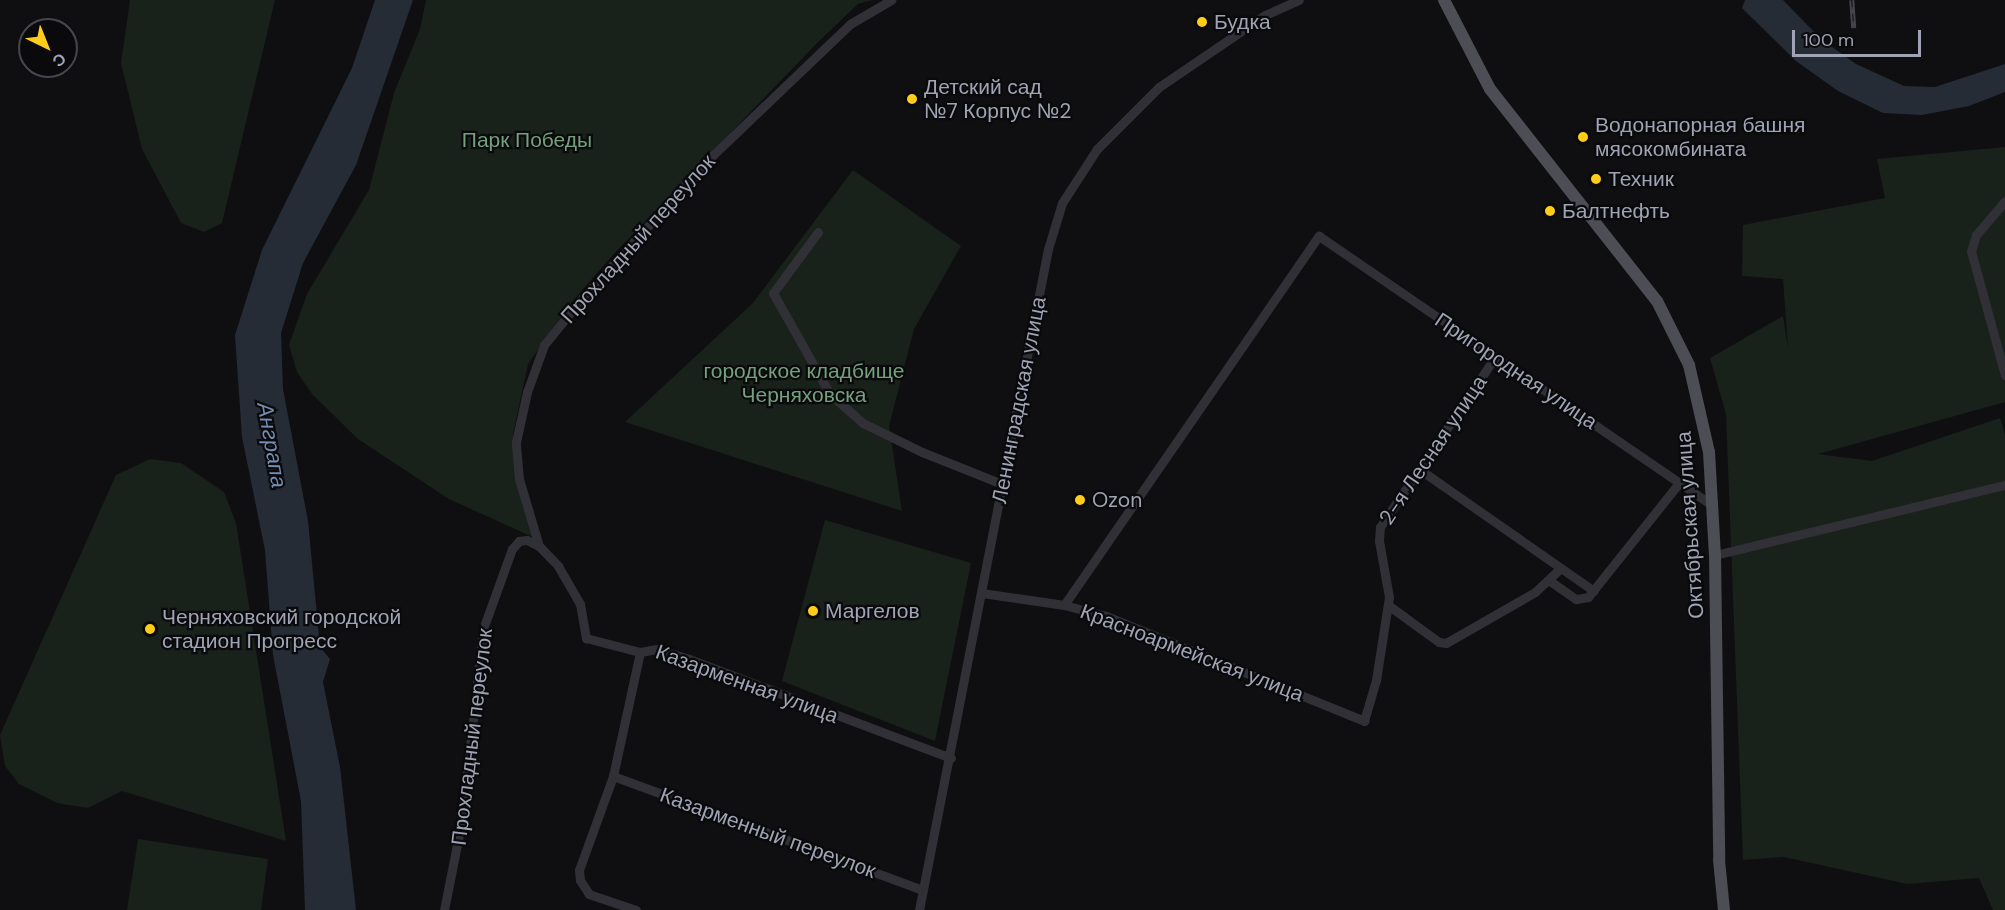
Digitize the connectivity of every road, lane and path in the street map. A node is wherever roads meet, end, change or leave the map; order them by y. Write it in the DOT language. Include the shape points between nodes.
graph roads {
  1 [pos="891,0"];
  2 [pos="1299,0"];
  3 [pos="1444,0"];
  4 [pos="2005,201"];
  5 [pos="818,232"];
  6 [pos="1495,357"];
  7 [pos="2005,375"];
  8 [pos="1419,469"];
  9 [pos="1678,483"];
  10 [pos="1002,484"];
  11 [pos="2005,485"];
  12 [pos="1712,506"];
  13 [pos="539,546"];
  14 [pos="1715,555"];
  15 [pos="1561,568"];
  16 [pos="1550,581"];
  17 [pos="1594,591"];
  18 [pos="981,593"];
  19 [pos="1064,605"];
  20 [pos="1388,605"];
  21 [pos="640,652"];
  22 [pos="1364,721"];
  23 [pos="951,758"];
  24 [pos="613,776"];
  25 [pos="923,890"];
  26 [pos="444,910"];
  27 [pos="636,910"];
  28 [pos="920,910"];
  29 [pos="1724,910"];
  1 -- 13 [label="street, Прохладный переулок" via="842,32 711,156 582,297 544,345 527,392 516,442 519,479"];
  2 -- 10 [label="street, Ленинградская улица" via="1265,15 1179,70 1127,115 1072,183 1048,249"];
  3 -- 12 [label="main road, Октябрьская улица" via="1490,89 1657,301 1675,334 1700,408 1709,452"];
  4 -- 7 [label="street" via="1976,235 1971,251"];
  5 -- 10 [label="street" via="772,293 830,394 863,423"];
  6 -- 8 [label="street, 2-я Лесная улица"];
  6 -- 9 [label="street, Пригородная улица"];
  6 -- 19 [label="street, Пригородная улица" via="1319,236"];
  8 -- 15 [label="street"];
  8 -- 20 [label="street, 2-я Лесная улица" via="1379,532 1389,582"];
  9 -- 12 [label="street, Пригородная улица"];
  9 -- 17 [label="street"];
  10 -- 18 [label="street, Ленинградская улица"];
  11 -- 14 [label="street"];
  12 -- 14 [label="main road, Октябрьская улица"];
  13 -- 21 [label="street" via="558,566 580,604 586,638"];
  13 -- 26 [label="street, Прохладный переулок" via="527,540 519,541 512,549 483,629 462,819"];
  14 -- 29 [label="main road, Октябрьская улица" via="1719,860"];
  15 -- 16 [label="street"];
  15 -- 17 [label="street"];
  16 -- 17 [label="street" via="1580,601"];
  16 -- 20 [label="street" via="1446,643"];
  18 -- 19 [label="street, Красноармейская улица"];
  18 -- 23 [label="street, Ленинградская улица"];
  19 -- 22 [label="street, Красноармейская улица" via="1127,624"];
  20 -- 22 [label="street, 2-я Лесная улица" via="1376,680"];
  21 -- 23 [label="street, Казарменная улица" via="657,649 689,659"];
  21 -- 24 [label="street, Казарменная улица"];
  23 -- 25 [label="street, Ленинградская улица"];
  24 -- 25 [label="street, Казарменный переулок"];
  24 -- 27 [label="street, Казарменная улица" via="579,870 583,888 598,898"];
  25 -- 28 [label="street, Ленинградская улица"];
}
